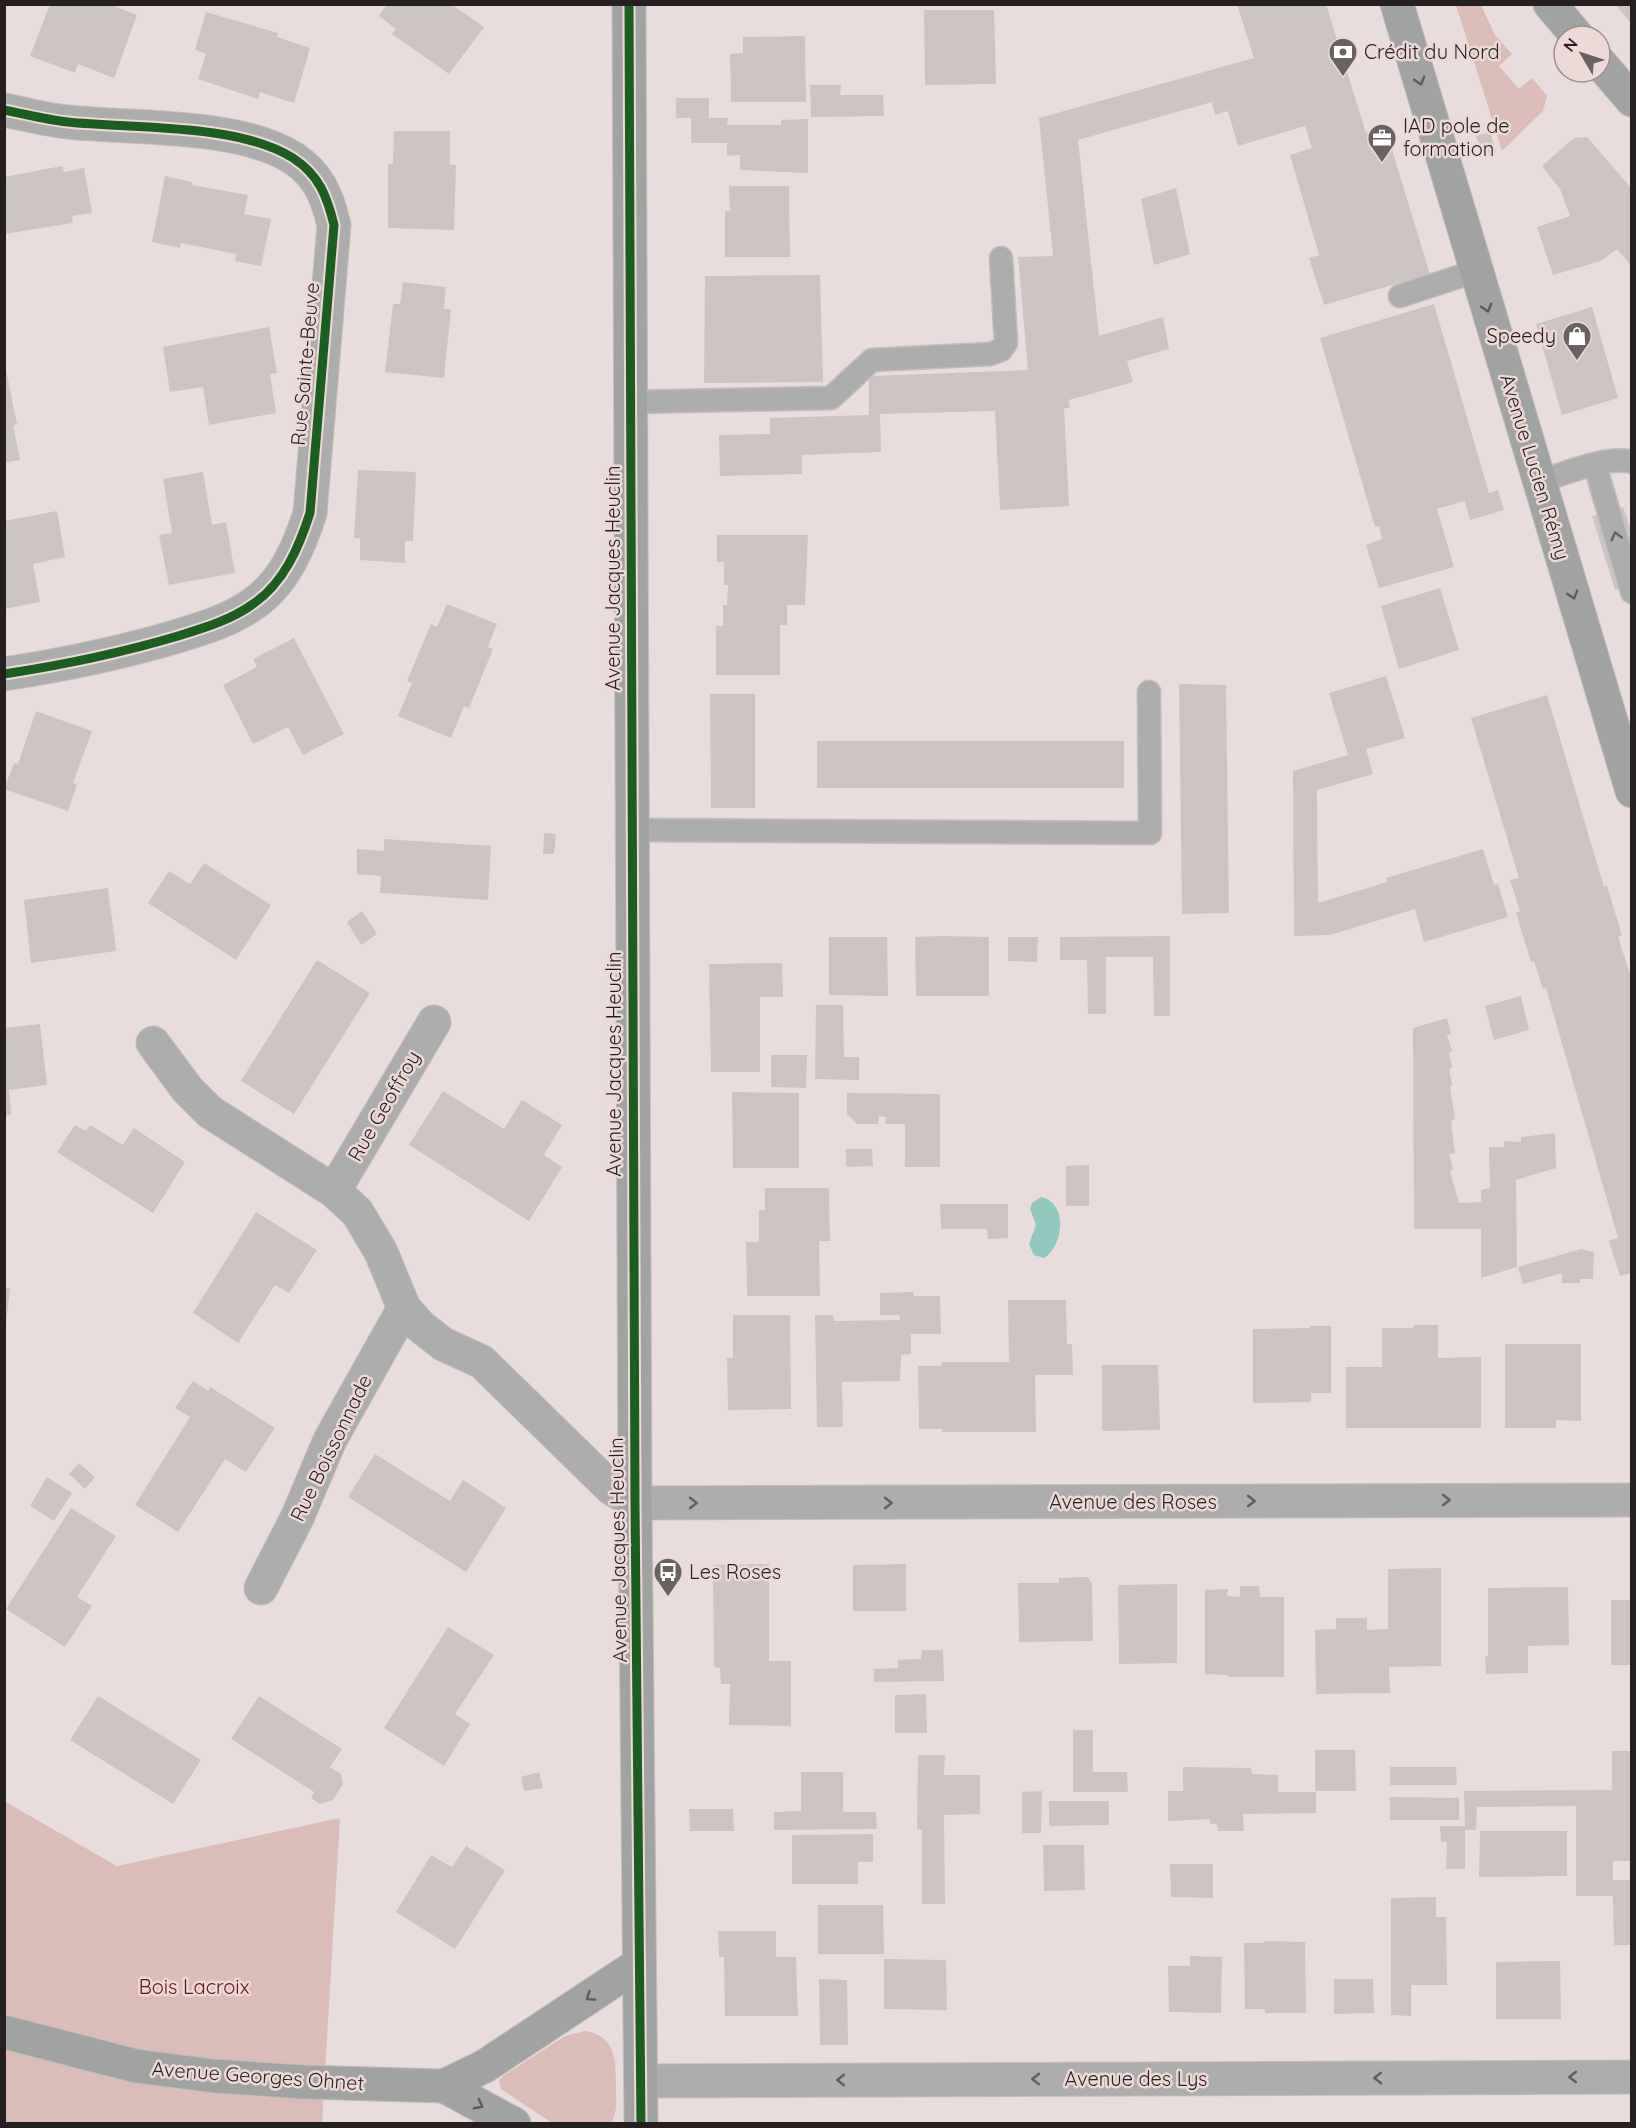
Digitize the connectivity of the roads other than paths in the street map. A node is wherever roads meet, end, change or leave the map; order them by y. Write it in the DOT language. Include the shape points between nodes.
graph roads {
  1 [pos="629,4"];
  2 [pos="1397,4"];
  3 [pos="1550,4"];
  4 [pos="1567,24"];
  5 [pos="1612,77"];
  6 [pos="1632,100"];
  7 [pos="4,110"];
  8 [pos="1001,258"];
  9 [pos="1476,271"];
  10 [pos="1400,296"];
  11 [pos="630,402"];
  12 [pos="1632,462"];
  13 [pos="1595,465"];
  14 [pos="1539,482"];
  15 [pos="1632,592"];
  16 [pos="4,674"];
  17 [pos="1149,692"];
  18 [pos="1632,791"];
  19 [pos="631,830"];
  20 [pos="434,1022"];
  21 [pos="153,1043"];
  22 [pos="334,1191"];
  23 [pos="404,1308"];
  24 [pos="1632,1500"];
  25 [pos="634,1503"];
  26 [pos="261,1588"];
  27 [pos="639,1964"];
  28 [pos="4,2032"];
  29 [pos="1632,2077"];
  30 [pos="641,2081"];
  31 [pos="444,2086"];
  32 [pos="514,2124"];
  33 [pos="641,2124"];
  1 -- 11 [label="street, Avenue Jacques Heuclin"];
  2 -- 9 [label="street, Avenue Lucien Rémy, one-way"];
  3 -- 4 [label="street"];
  5 -- 6 [label="street"];
  7 -- 16 [label="street, Rue Sainte-Beuve" via="66,122 224,135 268,145 294,158 314,176 326,194 334,225 310,513 301,542 284,574 254,604 218,624 136,649"];
  8 -- 11 [label="lane" via="1006,343 1001,350 990,354 872,360 831,398"];
  9 -- 10 [label="lane"];
  9 -- 14 [label="street, Avenue Lucien Rémy, one-way"];
  11 -- 19 [label="street, Avenue Jacques Heuclin"];
  12 -- 13 [label="lane"];
  13 -- 14 [label="lane"];
  15 -- 13 [label="lane, one-way"];
  14 -- 18 [label="street, Avenue Lucien Rémy, one-way"];
  17 -- 19 [label="lane" via="1150,833"];
  19 -- 25 [label="street, Avenue Jacques Heuclin"];
  20 -- 22 [label="street, Rue Geoffroy"];
  21 -- 22 [label="street" via="187,1089 210,1112"];
  22 -- 23 [label="street" via="357,1212 381,1252"];
  23 -- 25 [label="street" via="443,1344 482,1362 611,1488"];
  23 -- 26 [label="street, Rue Boissonnade" via="330,1440 297,1518"];
  25 -- 24 [label="street, Avenue des Roses, one-way"];
  25 -- 27 [label="street, Avenue Jacques Heuclin"];
  27 -- 30 [label="street, Avenue Jacques Heuclin"];
  27 -- 31 [label="street, Avenue Georges Ohnet, one-way" via="485,2066"];
  28 -- 31 [label="street, Avenue Georges Ohnet" via="136,2066 203,2075"];
  29 -- 30 [label="street, Avenue des Lys, one-way"];
  30 -- 33 [label="street, Avenue Jacques Heuclin"];
  31 -- 32 [label="street, Avenue Georges Ohnet, one-way"];
}
